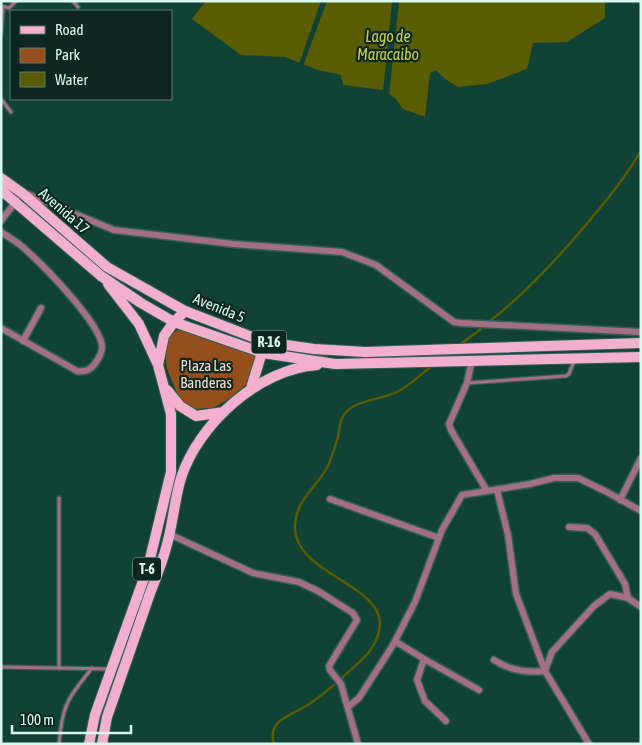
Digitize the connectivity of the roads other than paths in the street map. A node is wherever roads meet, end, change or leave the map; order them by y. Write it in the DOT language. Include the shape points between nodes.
graph roads {
  1 [pos="16,1"];
  2 [pos="73,1"];
  3 [pos="2,6"];
  4 [pos="78,7"];
  5 [pos="1,34"];
  6 [pos="1,100"];
  7 [pos="11,112"];
  8 [pos="1,178"];
  9 [pos="1,190"];
  10 [pos="22,194"];
  11 [pos="15,202"];
  12 [pos="1,221"];
  13 [pos="1,232"];
  14 [pos="104,272"];
  15 [pos="41,308"];
  16 [pos="185,311"];
  17 [pos="174,322"];
  18 [pos="1,328"];
  19 [pos="641,332"];
  20 [pos="23,341"];
  21 [pos="265,342"];
  22 [pos="641,343"];
  23 [pos="263,353"];
  24 [pos="641,357"];
  25 [pos="576,358"];
  26 [pos="472,360"];
  27 [pos="335,364"];
  28 [pos="158,365"];
  29 [pos="467,383"];
  30 [pos="164,388"];
  31 [pos="251,388"];
  32 [pos="224,412"];
  33 [pos="641,458"];
  34 [pos="497,490"];
  35 [pos="487,491"];
  36 [pos="59,498"];
  37 [pos="330,498"];
  38 [pos="620,500"];
  39 [pos="641,511"];
  40 [pos="569,527"];
  41 [pos="169,534"];
  42 [pos="439,538"];
  43 [pos="628,598"];
  44 [pos="641,607"];
  45 [pos="395,641"];
  46 [pos="424,659"];
  47 [pos="494,660"];
  48 [pos="1,667"];
  49 [pos="59,667"];
  50 [pos="93,668"];
  51 [pos="111,669"];
  52 [pos="545,671"];
  53 [pos="478,690"];
  54 [pos="348,708"];
  55 [pos="446,721"];
  56 [pos="59,744"];
  57 [pos="90,744"];
  58 [pos="102,744"];
  59 [pos="358,744"];
  60 [pos="589,744"];
  1 -- 3 [label="lane" via="9,8"];
  2 -- 4 [label="lane"];
  3 -- 5 [label="lane"];
  6 -- 7 [label="lane"];
  8 -- 10 [label="main road, Avenida 17 / R-16"];
  9 -- 11 [label="main road, Avenida 17 / R-16"];
  10 -- 11 [label="street"];
  10 -- 14 [label="main road, Avenida 17 / R-16"];
  10 -- 19 [label="street" via="114,230 233,244 342,252 376,265 454,322"];
  11 -- 12 [label="street"];
  11 -- 14 [label="main road, Avenida 17 / R-16"];
  13 -- 20 [label="street" via="26,250 65,290 94,327 102,348 93,367 85,372 77,371"];
  14 -- 16 [label="main road, Avenida 5 / R-16"];
  14 -- 17 [label="main road, Avenida 5 / R-16" via="141,303"];
  14 -- 28 [label="main road" via="139,324"];
  15 -- 20 [label="street"];
  16 -- 17 [label="main road, T-6"];
  16 -- 21 [label="main road, Avenida 5 / R-16"];
  17 -- 23 [label="main road, Avenida 5 / R-16"];
  17 -- 28 [label="main road, T-6" via="164,336"];
  18 -- 20 [label="street"];
  21 -- 22 [label="main road, Avenida 5 / R-16" via="365,352"];
  21 -- 23 [label="main road, T-6"];
  23 -- 27 [label="main road, Avenida 5 / R-16"];
  23 -- 31 [label="main road, T-6"];
  24 -- 25 [label="main road, Avenida 5 / R-16"];
  25 -- 26 [label="main road, Avenida 5 / R-16"];
  25 -- 29 [label="lane" via="566,376"];
  26 -- 27 [label="main road, Avenida 5 / R-16"];
  26 -- 29 [label="street"];
  27 -- 31 [label="main road" via="302,366"];
  28 -- 30 [label="main road, T-6"];
  29 -- 35 [label="street" via="449,424"];
  30 -- 32 [label="main road" via="180,406 196,416"];
  30 -- 51 [label="main road, T-6" via="171,414 171,472 148,567"];
  31 -- 32 [label="main road, T-6"];
  32 -- 41 [label="main road, T-6" via="192,452 182,478"];
  33 -- 38 [label="street"];
  34 -- 35 [label="street"];
  34 -- 38 [label="street" via="554,478 578,478"];
  34 -- 52 [label="street" via="508,535 516,594"];
  35 -- 42 [label="street" via="462,495"];
  36 -- 49 [label="lane"];
  37 -- 42 [label="street"];
  38 -- 39 [label="street"];
  40 -- 43 [label="street" via="587,528 595,534 625,584"];
  41 -- 54 [label="street" via="253,573 299,582 353,613 357,620 329,666 341,684"];
  41 -- 58 [label="main road, T-6" via="107,717"];
  42 -- 45 [label="street" via="415,602"];
  43 -- 44 [label="street"];
  43 -- 52 [label="street" via="610,594 594,606 552,652"];
  45 -- 46 [label="street"];
  45 -- 54 [label="street" via="359,698"];
  46 -- 53 [label="street"];
  46 -- 55 [label="street" via="417,680 425,701"];
  47 -- 52 [label="street" via="505,668"];
  48 -- 49 [label="lane"];
  49 -- 50 [label="lane"];
  50 -- 51 [label="lane"];
  50 -- 56 [label="lane" via="66,705"];
  51 -- 57 [label="main road, T-6" via="95,715"];
  52 -- 60 [label="street"];
  54 -- 59 [label="street"];
}
